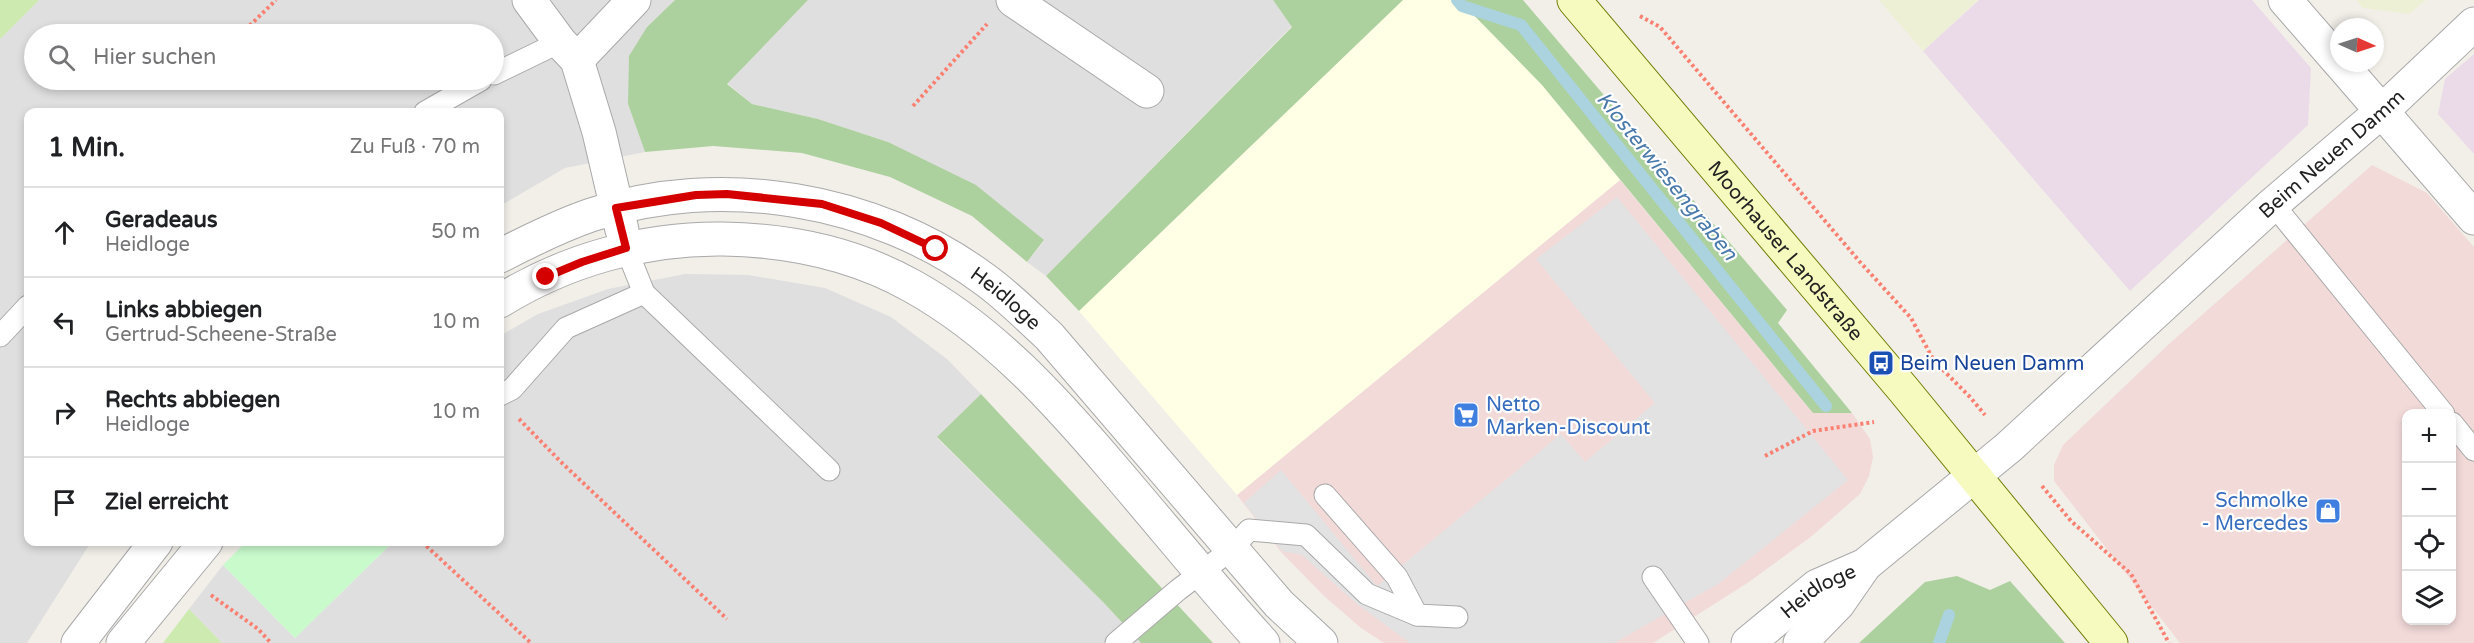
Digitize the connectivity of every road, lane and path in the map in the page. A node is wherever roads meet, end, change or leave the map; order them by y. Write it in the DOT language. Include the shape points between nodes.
graph roads {
  1 [pos="276,0"];
  2 [pos="529,0"];
  3 [pos="634,0"];
  4 [pos="1574,0"];
  5 [pos="2285,0"];
  6 [pos="1003,9"];
  7 [pos="1630,11"];
  8 [pos="251,24"];
  9 [pos="2474,24"];
  10 [pos="569,51"];
  11 [pos="2330,51"];
  12 [pos="504,71"];
  13 [pos="2349,72"];
  14 [pos="464,90"];
  15 [pos="1147,92"];
  16 [pos="913,106"];
  17 [pos="432,108"];
  18 [pos="2382,111"];
  19 [pos="2273,204"];
  20 [pos="616,208"];
  21 [pos="2474,218"];
  22 [pos="626,248"];
  23 [pos="504,254"];
  24 [pos="644,293"];
  25 [pos="504,299"];
  26 [pos="24,310"];
  27 [pos="0,336"];
  28 [pos="504,393"];
  29 [pos="2440,409"];
  30 [pos="515,415"];
  31 [pos="1985,415"];
  32 [pos="1874,422"];
  33 [pos="2456,429"];
  34 [pos="2474,450"];
  35 [pos="1765,456"];
  36 [pos="829,470"];
  37 [pos="1974,475"];
  38 [pos="2042,486"];
  39 [pos="1325,495"];
  40 [pos="153,546"];
  41 [pos="203,546"];
  42 [pos="426,546"];
  43 [pos="1232,549"];
  44 [pos="1865,565"];
  45 [pos="1201,572"];
  46 [pos="1653,576"];
  47 [pos="207,592"];
  48 [pos="1417,615"];
  49 [pos="1457,617"];
  50 [pos="727,619"];
  51 [pos="78,643"];
  52 [pos="123,643"];
  53 [pos="271,643"];
  54 [pos="531,643"];
  55 [pos="1116,643"];
  56 [pos="1263,643"];
  57 [pos="1321,643"];
  58 [pos="1698,643"];
  59 [pos="1748,643"];
  60 [pos="1800,643"];
  61 [pos="2111,643"];
  62 [pos="2169,643"];
  1 -- 8 [label="path"];
  2 -- 10 [label="street"];
  3 -- 10 [label="street"];
  4 -- 37 [label="street, Moorhauser Landstraße"];
  5 -- 11 [label="street"];
  6 -- 15 [label="street"];
  6 -- 16 [label="path"];
  7 -- 31 [label="path" via="1660,27 1911,318 1934,361"];
  9 -- 18 [label="street, Beim Neuen Damm"];
  10 -- 12 [label="lane"];
  10 -- 20 [label="street" via="599,132"];
  13 -- 18 [label="street"];
  14 -- 17 [label="lane"];
  18 -- 19 [label="street, Beim Neuen Damm"];
  18 -- 21 [label="street"];
  19 -- 29 [label="lane"];
  19 -- 37 [label="street, Beim Neuen Damm" via="2036,423"];
  20 -- 22 [label="street"];
  20 -- 23 [label="street, Heidloge" via="569,223"];
  20 -- 43 [label="street, Heidloge" via="727,194 822,204 881,223 936,249 983,278 1048,336"];
  22 -- 24 [label="lane"];
  22 -- 25 [label="street, Heidloge" via="573,266"];
  22 -- 45 [label="street, Heidloge" via="695,239 783,244 850,259 911,285 947,307 1008,355 1061,407"];
  24 -- 28 [label="lane" via="566,328 512,389"];
  24 -- 36 [label="lane"];
  26 -- 27 [label="lane"];
  30 -- 50 [label="path"];
  32 -- 35 [label="path" via="1813,431"];
  33 -- 34 [label="lane"];
  37 -- 44 [label="street, Heidloge"];
  37 -- 61 [label="street, Moorhauser Landstraße"];
  38 -- 62 [label="path" via="2071,521 2131,574"];
  39 -- 48 [label="lane" via="1397,577"];
  40 -- 51 [label="street"];
  41 -- 52 [label="street"];
  42 -- 54 [label="path"];
  43 -- 45 [label="lane"];
  43 -- 48 [label="lane" via="1249,530 1306,535 1367,594"];
  43 -- 57 [label="street, Heidloge"];
  44 -- 59 [label="street, Heidloge" via="1817,586"];
  44 -- 60 [label="street, Heidloge" via="1838,604"];
  45 -- 55 [label="lane"];
  45 -- 56 [label="street, Heidloge"];
  46 -- 58 [label="lane"];
  47 -- 53 [label="path"];
  48 -- 49 [label="lane"];
}
